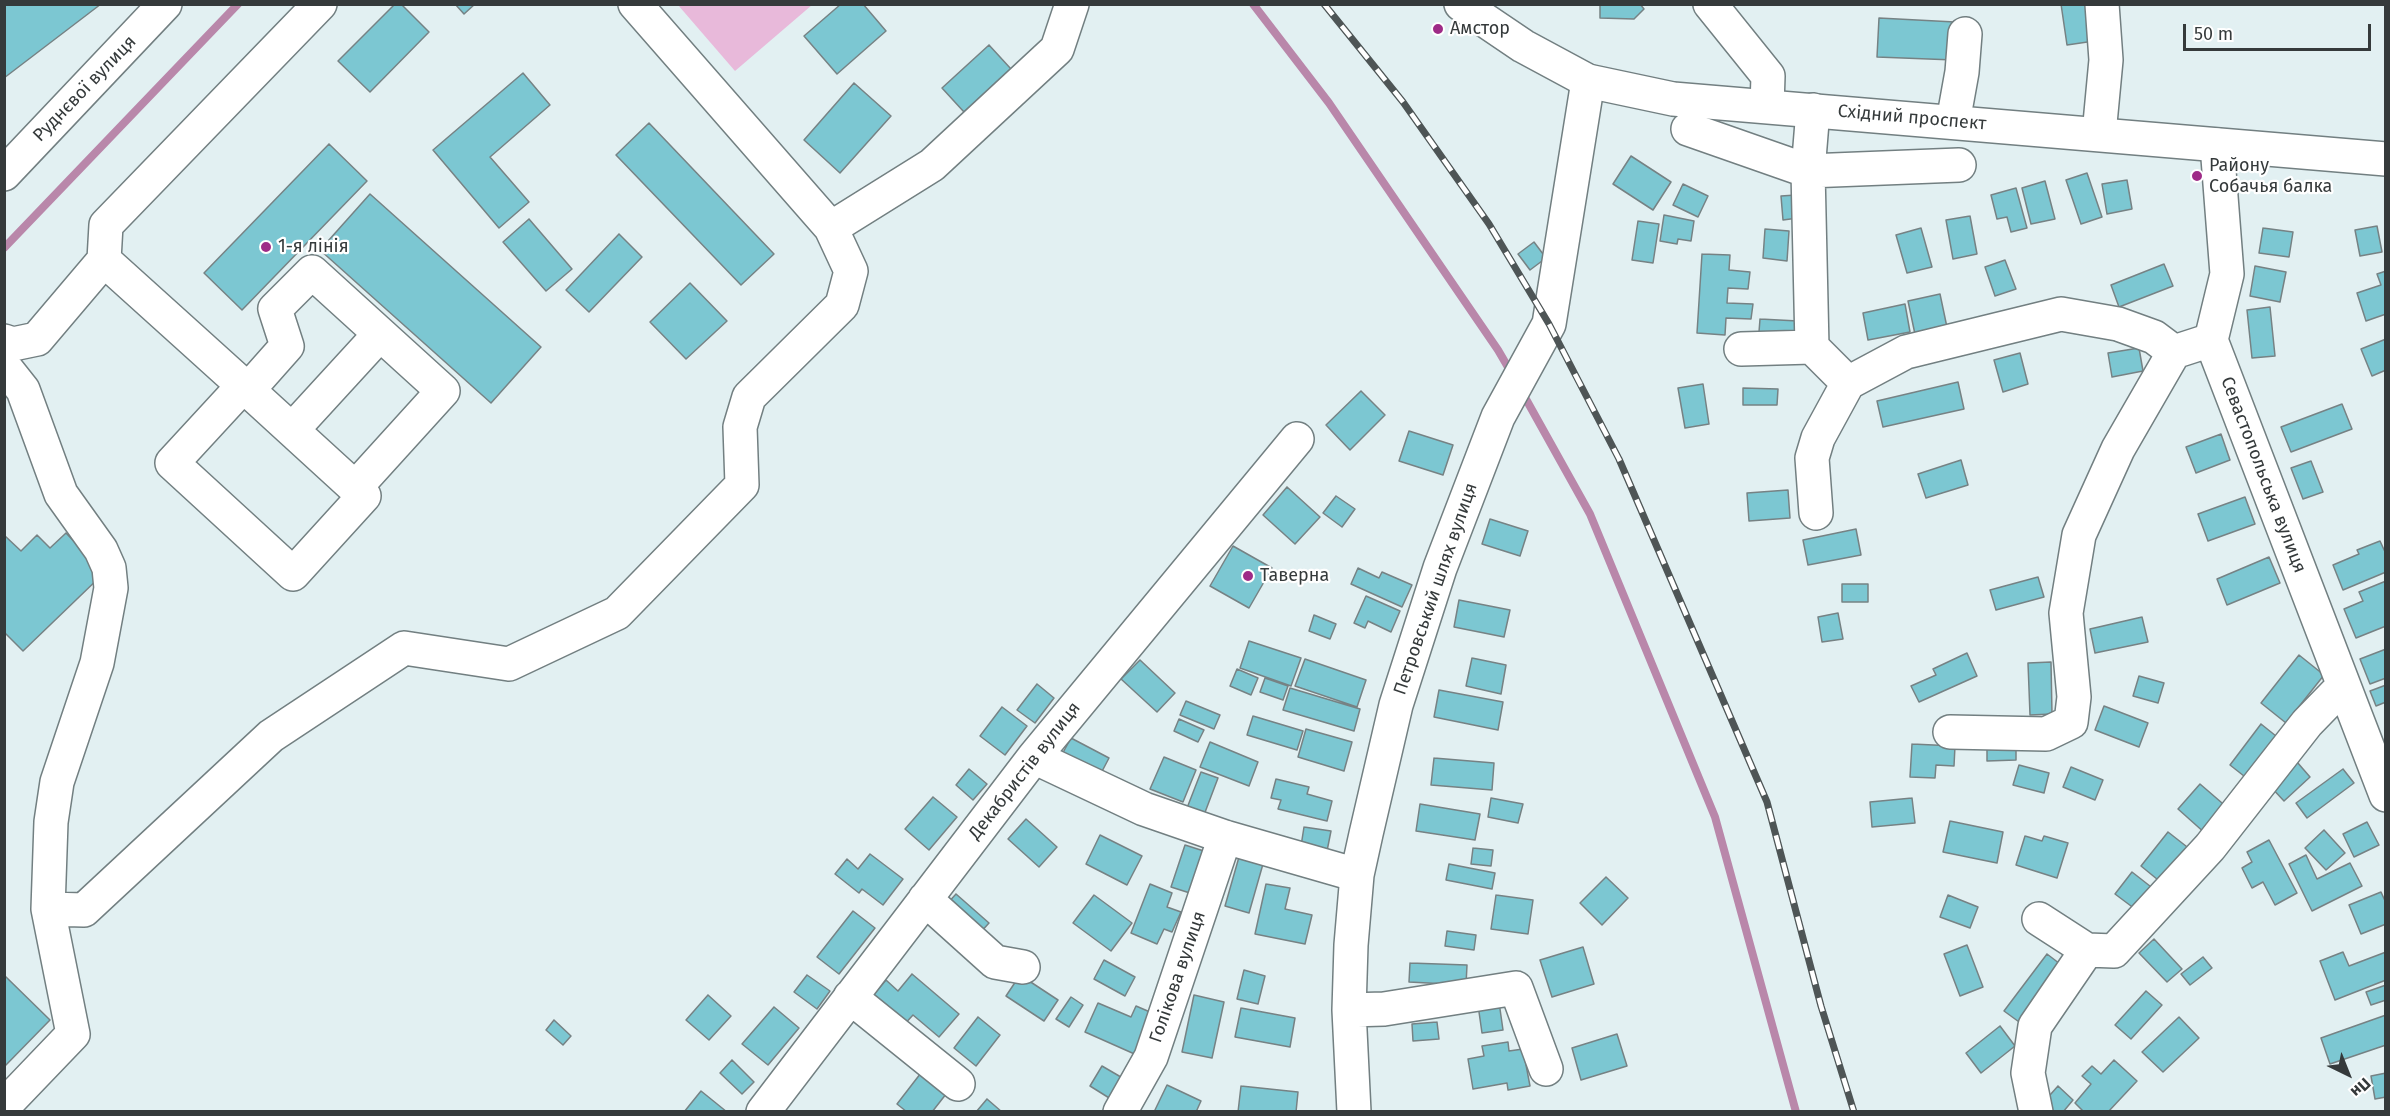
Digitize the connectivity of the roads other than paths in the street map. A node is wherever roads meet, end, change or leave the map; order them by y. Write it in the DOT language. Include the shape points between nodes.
graph roads {
  1 [pos="165,4"];
  2 [pos="320,4"];
  3 [pos="635,4"];
  4 [pos="1072,4"];
  5 [pos="1461,4"];
  6 [pos="1710,4"];
  7 [pos="2102,4"];
  8 [pos="1965,34"];
  9 [pos="1588,81"];
  10 [pos="1767,106"];
  11 [pos="1813,110"];
  12 [pos="1953,122"];
  13 [pos="1688,129"];
  14 [pos="2099,135"];
  15 [pos="2217,145"];
  16 [pos="2385,159"];
  17 [pos="1959,165"];
  18 [pos="1808,171"];
  19 [pos="4,174"];
  20 [pos="831,228"];
  21 [pos="104,260"];
  22 [pos="380,334"];
  23 [pos="2211,340"];
  24 [pos="4,342"];
  25 [pos="1812,347"];
  26 [pos="1741,349"];
  27 [pos="2174,352"];
  28 [pos="4,366"];
  29 [pos="1848,383"];
  30 [pos="245,388"];
  31 [pos="292,430"];
  32 [pos="1297,439"];
  33 [pos="355,488"];
  34 [pos="1816,513"];
  35 [pos="2343,686"];
  36 [pos="1950,732"];
  37 [pos="1034,757"];
  38 [pos="2385,795"];
  39 [pos="1225,837"];
  40 [pos="1357,875"];
  41 [pos="925,899"];
  42 [pos="48,909"];
  43 [pos="2039,919"];
  44 [pos="2087,950"];
  45 [pos="1023,967"];
  46 [pos="850,997"];
  47 [pos="1349,1010"];
  48 [pos="1546,1069"];
  49 [pos="958,1084"];
  50 [pos="4,1106"];
  51 [pos="763,1112"];
  52 [pos="1120,1112"];
  53 [pos="1354,1112"];
  54 [pos="2036,1112"];
  1 -- 19 [label="street, Руднєвої вулиця"];
  2 -- 21 [label="street" via="106,225"];
  3 -- 20 [label="street"];
  4 -- 20 [label="street" via="1057,49 1049,57 932,165"];
  5 -- 9 [label="street, Східний проспект" via="1523,46"];
  6 -- 10 [label="street" via="1768,76"];
  7 -- 14 [label="street" via="2106,60"];
  8 -- 12 [label="street"];
  9 -- 10 [label="street, Східний проспект" via="1673,99"];
  9 -- 40 [label="street, Петровський шлях вулиця" via="1549,324 1498,417 1440,568 1396,705"];
  10 -- 11 [label="street, Східний проспект"];
  11 -- 12 [label="street, Східний проспект"];
  11 -- 18 [label="street"];
  12 -- 14 [label="street, Східний проспект"];
  13 -- 18 [label="street"];
  14 -- 15 [label="street, Східний проспект"];
  15 -- 16 [label="street, Східний проспект"];
  15 -- 23 [label="street" via="2227,274"];
  17 -- 18 [label="street"];
  18 -- 25 [label="street"];
  20 -- 42 [label="street" via="851,271 842,305 750,398 740,427 742,485 617,613 508,664 404,648 271,736 84,910"];
  21 -- 24 [label="street" via="37,339"];
  21 -- 30 [label="street"];
  22 -- 30 [label="street" via="312,272 275,309 287,346"];
  22 -- 31 [label="street"];
  22 -- 33 [label="street" via="443,391"];
  23 -- 27 [label="street"];
  23 -- 35 [label="street, Севастопольська вулиця"];
  25 -- 26 [label="street"];
  25 -- 29 [label="street"];
  27 -- 29 [label="street" via="2154,337 2118,324 2061,314 1906,351"];
  27 -- 36 [label="street" via="2118,449 2079,535 2067,613 2074,697 2071,722 2046,734"];
  28 -- 42 [label="street" via="23,390 61,494 101,550 109,568 111,588 97,663 57,782 51,822"];
  29 -- 34 [label="street" via="1818,438 1812,458"];
  30 -- 31 [label="street"];
  30 -- 33 [label="street" via="172,464 293,574 364,496"];
  31 -- 33 [label="street"];
  32 -- 37 [label="street, Декабристів вулиця"];
  35 -- 38 [label="street, Севастопольська вулиця"];
  35 -- 44 [label="street" via="2307,723 2210,847 2114,951"];
  37 -- 39 [label="street" via="1144,809"];
  37 -- 41 [label="street, Декабристів вулиця"];
  39 -- 40 [label="street"];
  39 -- 52 [label="street, Голікова вулиця" via="1151,1057"];
  40 -- 47 [label="street, Петровський шлях вулиця"];
  41 -- 45 [label="street" via="995,962"];
  41 -- 46 [label="street, Декабристів вулиця"];
  42 -- 50 [label="street" via="73,1034"];
  43 -- 44 [label="street"];
  44 -- 54 [label="street" via="2035,1026 2028,1073"];
  46 -- 49 [label="street"];
  46 -- 51 [label="street, Декабристів вулиця"];
  47 -- 48 [label="street" via="1384,1009 1516,988"];
  47 -- 53 [label="street, Петровський шлях вулиця"];
}
